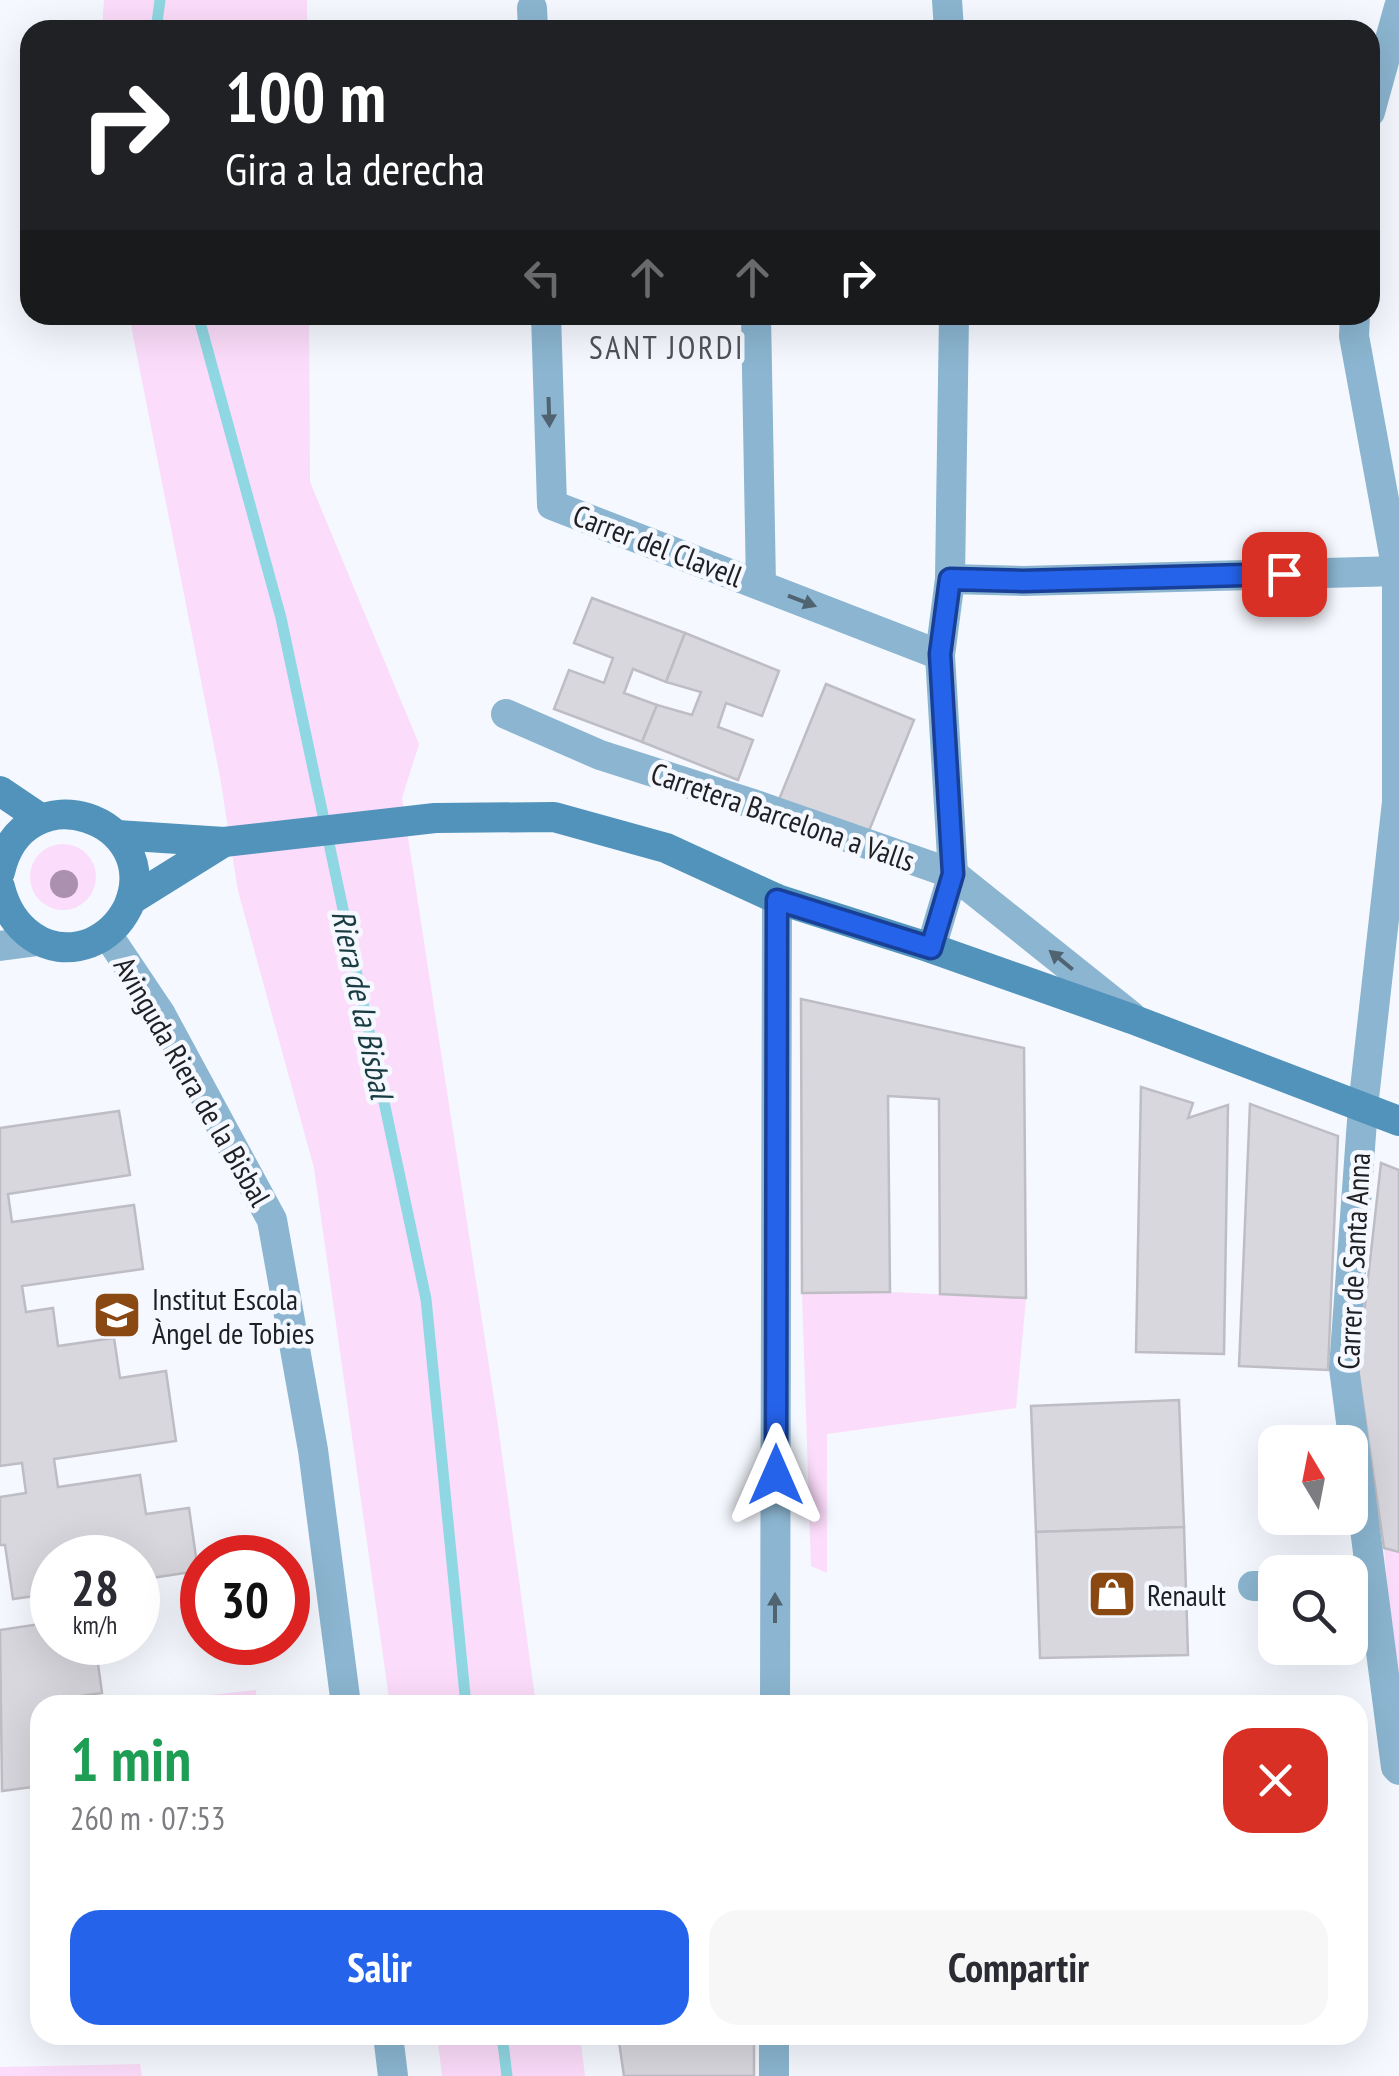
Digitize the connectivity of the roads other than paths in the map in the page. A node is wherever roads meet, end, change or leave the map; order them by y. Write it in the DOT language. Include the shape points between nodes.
graph roads {
  1 [pos="1399,7"];
  2 [pos="1380,76"];
  3 [pos="546,325"];
  4 [pos="756,325"];
  5 [pos="954,325"];
  6 [pos="1355,325"];
  7 [pos="1398,571"];
  8 [pos="950,579"];
  9 [pos="761,585"];
  10 [pos="940,654"];
  11 [pos="506,714"];
  12 [pos="0,792"];
  13 [pos="40,818"];
  14 [pos="116,835"];
  15 [pos="236,842"];
  16 [pos="0,868"];
  17 [pos="953,874"];
  18 [pos="0,887"];
  19 [pos="130,900"];
  20 [pos="777,900"];
  21 [pos="106,934"];
  22 [pos="38,941"];
  23 [pos="0,946"];
  24 [pos="931,948"];
  25 [pos="1137,1021"];
  26 [pos="1362,1107"];
  27 [pos="1399,1121"];
  28 [pos="1359,1555"];
  29 [pos="1368,1619"];
  30 [pos="345,1695"];
  31 [pos="775,1695"];
  32 [pos="1399,1770"];
  33 [pos="389,2045"];
  34 [pos="774,2045"];
  35 [pos="393,2076"];
  36 [pos="774,2076"];
  1 -- 2 [label="street"];
  3 -- 9 [label="street, Carrer del Clavell, one-way" via="552,505"];
  4 -- 9 [label="street"];
  5 -- 8 [label="street"];
  6 -- 7 [label="street, Carrer de Santa Anna"];
  7 -- 8 [label="street"];
  7 -- 26 [label="street, Carrer de Santa Anna" via="1396,802"];
  8 -- 10 [label="street"];
  9 -- 10 [label="street, Carrer del Clavell, one-way"];
  10 -- 17 [label="street"];
  11 -- 17 [label="street, Carretera Barcelona a Valls" via="600,756"];
  12 -- 13 [label="street"];
  13 -- 14 [label="street" via="73,813"];
  13 -- 16 [label="street" via="8,846"];
  14 -- 15 [label="street"];
  14 -- 19 [label="street" via="132,866"];
  15 -- 19 [label="street"];
  15 -- 20 [label="street" via="436,818 554,818 666,848"];
  17 -- 24 [label="street"];
  25 -- 17 [label="street, Carretera Barcelona a Valls, one-way"];
  18 -- 22 [label="street" via="18,928"];
  19 -- 21 [label="street"];
  20 -- 24 [label="street"];
  31 -- 20 [label="street, one-way"];
  21 -- 22 [label="street" via="74,947"];
  21 -- 30 [label="street, Avinguda Riera de la Bisbal" via="160,1012 272,1220 313,1450"];
  22 -- 23 [label="street"];
  24 -- 25 [label="street"];
  25 -- 26 [label="street"];
  26 -- 27 [label="street"];
  26 -- 28 [label="street, Carrer de Santa Anna" via="1344,1368"];
  29 -- 32 [label="street, Carrer de Santa Anna"];
  33 -- 35 [label="street"];
  34 -- 36 [label="street"];
}
